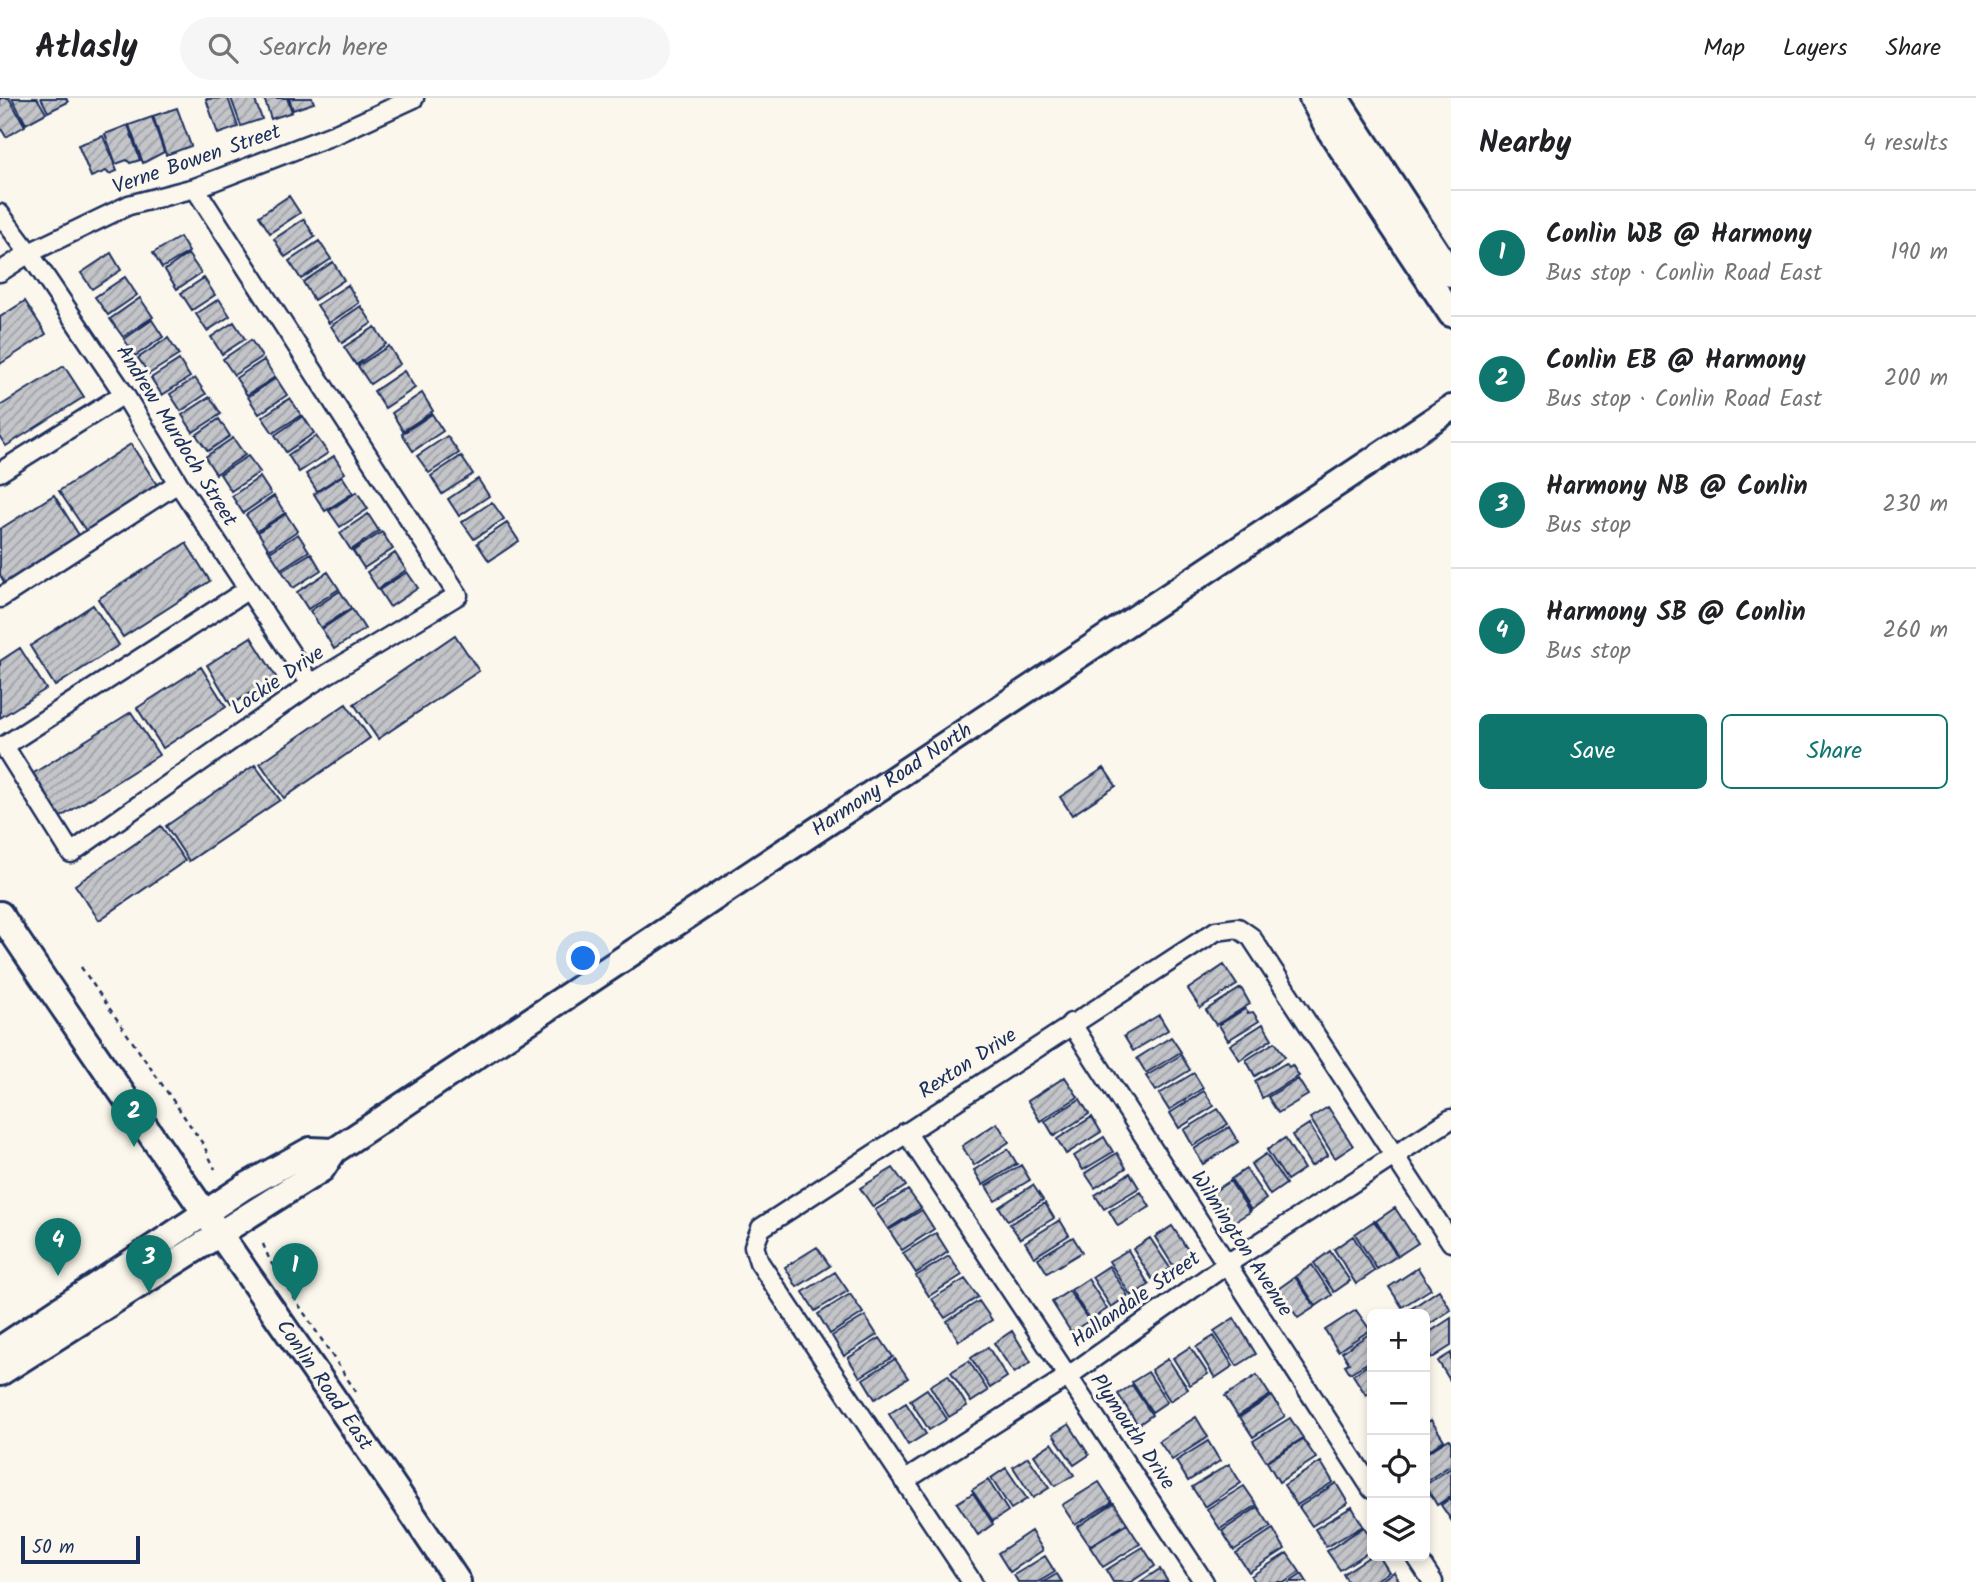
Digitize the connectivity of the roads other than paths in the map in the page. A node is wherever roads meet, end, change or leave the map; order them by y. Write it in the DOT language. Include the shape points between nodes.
graph roads {
  1 [pos="414,98"];
  2 [pos="1311,98"];
  3 [pos="1336,98"];
  4 [pos="195,188"];
  5 [pos="0,214"];
  6 [pos="29,253"];
  7 [pos="0,272"];
  8 [pos="1451,274"];
  9 [pos="1451,314"];
  10 [pos="124,394"];
  11 [pos="1451,408"];
  12 [pos="0,472"];
  13 [pos="178,484"];
  14 [pos="247,590"];
  15 [pos="0,598"];
  16 [pos="311,684"];
  17 [pos="0,914"];
  18 [pos="1071,1023"];
  19 [pos="1451,1119"];
  20 [pos="906,1132"];
  21 [pos="334,1151"];
  22 [pos="1394,1156"];
  23 [pos="206,1212"];
  24 [pos="221,1233"];
  25 [pos="1451,1242"];
  26 [pos="1227,1264"];
  27 [pos="0,1349"];
  28 [pos="0,1373"];
  29 [pos="1067,1377"];
  30 [pos="904,1480"];
  31 [pos="1367,1481"];
  32 [pos="1419,1561"];
  33 [pos="458,1582"];
  34 [pos="972,1582"];
  35 [pos="1204,1582"];
  36 [pos="1433,1582"];
  1 -- 4 [label="street, Verne Bowen Street"];
  2 -- 9 [label="main road"];
  3 -- 8 [label="main road"];
  4 -- 6 [label="street, Verne Bowen Street" via="130,205"];
  4 -- 16 [label="street, Lockie Drive" via="458,595"];
  5 -- 6 [label="street, Andrew Murdoch Street"];
  6 -- 7 [label="street, Verne Bowen Street"];
  6 -- 10 [label="street, Andrew Murdoch Street"];
  10 -- 12 [label="street"];
  10 -- 13 [label="street, Andrew Murdoch Street"];
  11 -- 21 [label="main road, Harmony Road North"];
  13 -- 14 [label="street, Andrew Murdoch Street"];
  13 -- 15 [label="street"];
  14 -- 16 [label="street, Andrew Murdoch Street"];
  14 -- 16 [label="street, Lockie Drive" via="4,746 71,853"];
  17 -- 23 [label="main road, Conlin Road East"];
  18 -- 20 [label="street, Rexton Drive"];
  18 -- 22 [label="street, Rexton Drive" via="1216,931 1238,928 1251,937"];
  18 -- 26 [label="street, Wilmington Avenue"];
  19 -- 22 [label="street, Hallandale Street"];
  20 -- 29 [label="street, Plymouth Drive"];
  20 -- 30 [label="street, Rexton Drive" via="761,1228 754,1245 759,1262"];
  21 -- 23 [label="main road, Harmony Road North" via="310,1150"];
  21 -- 24 [label="main road, Harmony Road North" via="322,1170"];
  22 -- 25 [label="street, Rexton Drive"];
  22 -- 26 [label="street, Hallandale Street"];
  23 -- 24 [label="main road, Conlin Road East"];
  23 -- 27 [label="main road, Harmony Road North"];
  24 -- 28 [label="main road, Harmony Road North"];
  24 -- 33 [label="main road, Conlin Road East"];
  26 -- 29 [label="street, Hallandale Street"];
  26 -- 31 [label="street, Wilmington Avenue"];
  29 -- 30 [label="street, Hallandale Street"];
  29 -- 35 [label="street, Plymouth Drive"];
  30 -- 34 [label="street, Rexton Drive"];
  32 -- 36 [label="street"];
}
